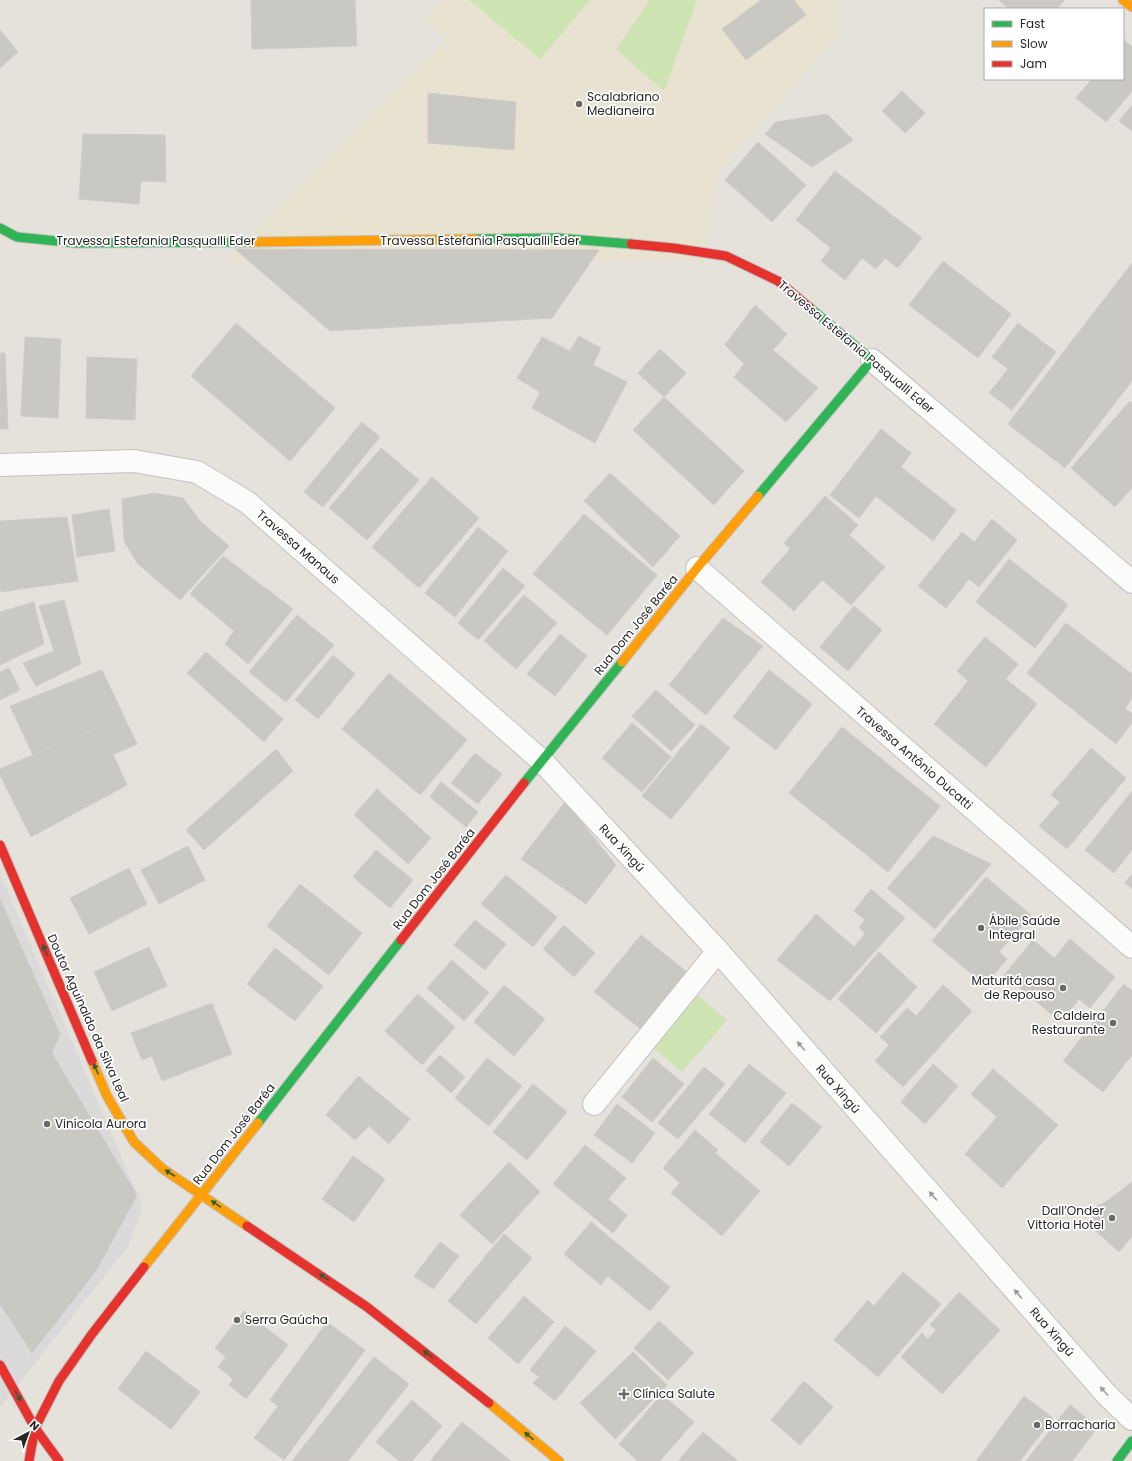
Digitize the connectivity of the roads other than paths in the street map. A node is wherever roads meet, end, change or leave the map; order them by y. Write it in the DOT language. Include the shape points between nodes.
graph roads {
  1 [pos="1123,0"];
  2 [pos="1132,7"];
  3 [pos="0,228"];
  4 [pos="872,360"];
  5 [pos="0,465"];
  6 [pos="697,568"];
  7 [pos="1132,582"];
  8 [pos="542,761"];
  9 [pos="0,845"];
  10 [pos="1132,947"];
  11 [pos="718,951"];
  12 [pos="594,1104"];
  13 [pos="202,1195"];
  14 [pos="0,1365"];
  15 [pos="1132,1419"];
  16 [pos="35,1428"];
  17 [pos="1132,1441"];
  18 [pos="29,1461"];
  19 [pos="59,1461"];
  20 [pos="559,1461"];
  21 [pos="1117,1461"];
  1 -- 2 [label="street"];
  3 -- 4 [label="street, Travessa Estefania Pasqualli Eder" via="17,237 76,243 558,238 673,248 726,256 778,281"];
  4 -- 6 [label="street, Rua Dom José Baréa"];
  4 -- 7 [label="street, Travessa Estefania Pasqualli Eder"];
  5 -- 8 [label="street, Travessa Manaus" via="134,461 197,472 247,502"];
  6 -- 8 [label="street, Rua Dom José Baréa"];
  6 -- 10 [label="street, Travessa Antônio Ducatti"];
  8 -- 11 [label="street, Rua Xingú"];
  8 -- 13 [label="street, Rua Dom José Baréa"];
  13 -- 9 [label="street, Doutor Aguinaldo da Silva Leal, one-way" via="163,1169 134,1142 107,1096"];
  11 -- 12 [label="street"];
  15 -- 11 [label="street, Rua Xingú, one-way" via="1107,1395"];
  13 -- 16 [label="street, Rua Dom José Baréa" via="92,1334 59,1381"];
  20 -- 13 [label="street, Doutor Aguinaldo da Silva Leal, one-way" via="484,1398 367,1307"];
  14 -- 16 [label="street, one-way"];
  16 -- 18 [label="street, Rua Dom José Baréa"];
  16 -- 19 [label="street"];
  17 -- 21 [label="street"];
}
